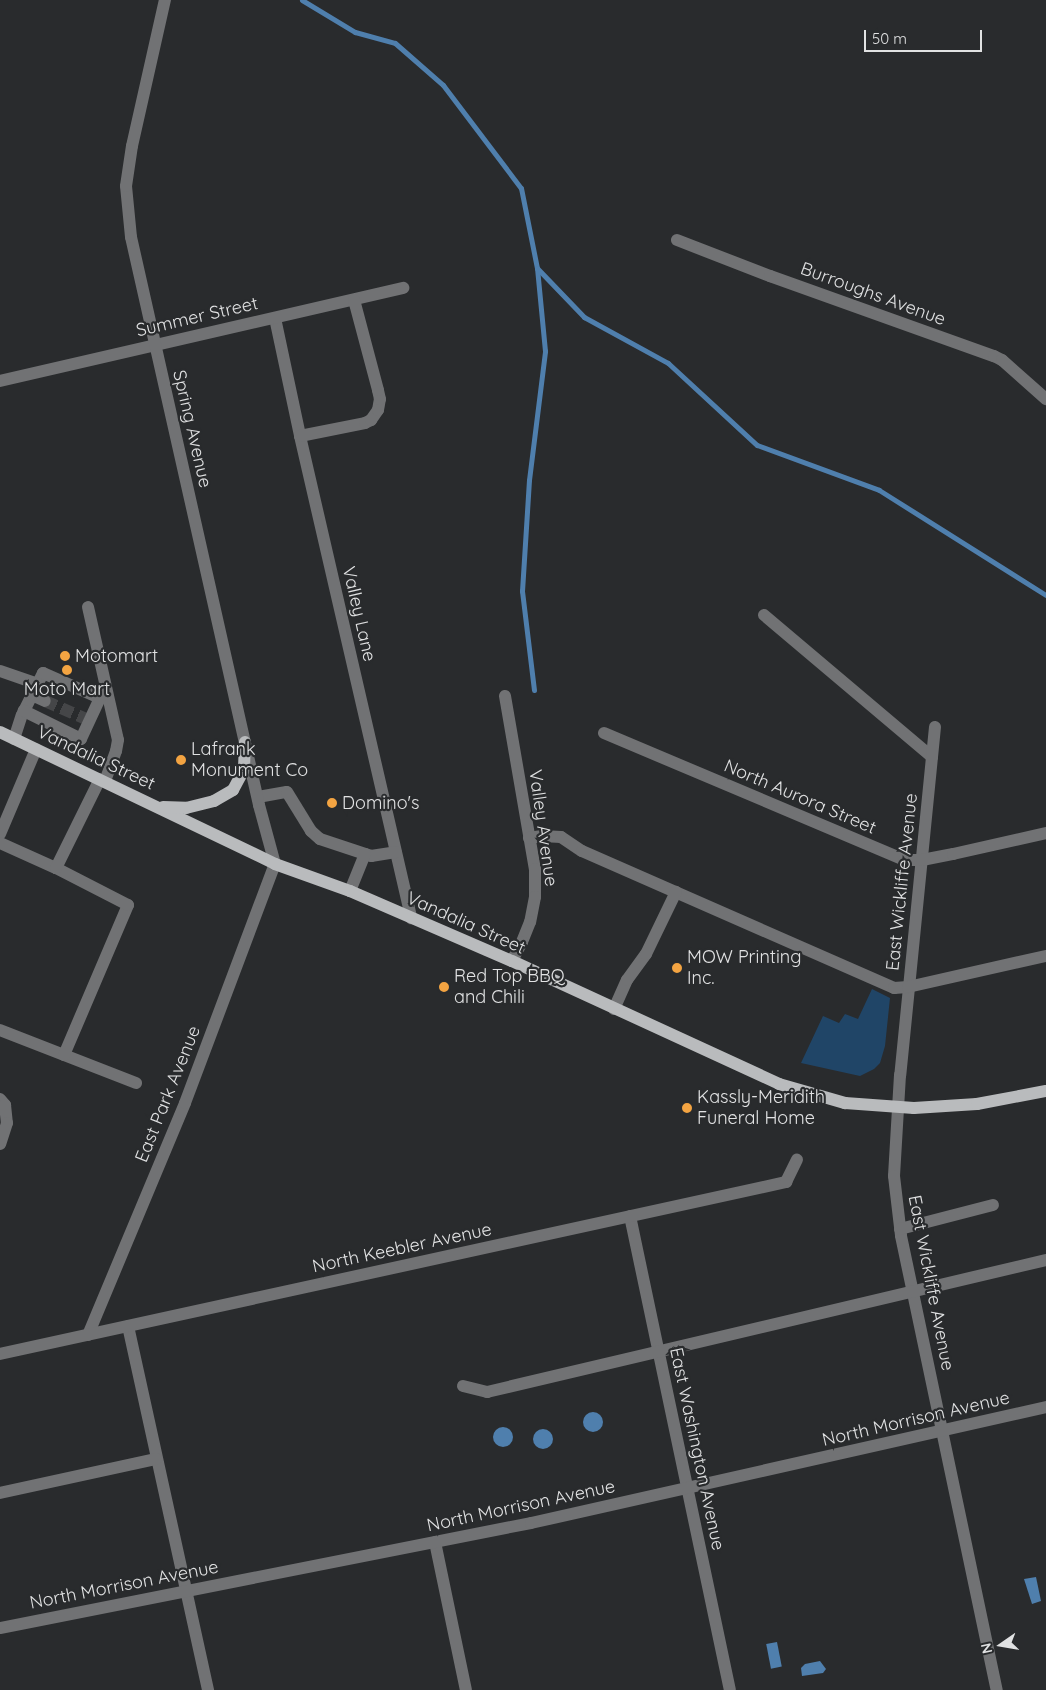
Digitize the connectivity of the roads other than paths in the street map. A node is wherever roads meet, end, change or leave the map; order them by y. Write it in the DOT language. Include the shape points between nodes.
graph roads {
  1 [pos="165,0"];
  2 [pos="677,240"];
  3 [pos="403,288"];
  4 [pos="354,300"];
  5 [pos="275,318"];
  6 [pos="154,345"];
  7 [pos="0,381"];
  8 [pos="1046,399"];
  9 [pos="300,436"];
  10 [pos="88,607"];
  11 [pos="764,614"];
  12 [pos="0,671"];
  13 [pos="35,689"];
  14 [pos="506,696"];
  15 [pos="45,701"];
  16 [pos="105,701"];
  17 [pos="24,712"];
  18 [pos="935,727"];
  19 [pos="0,732"];
  20 [pos="604,733"];
  21 [pos="14,739"];
  22 [pos="245,742"];
  23 [pos="36,749"];
  24 [pos="932,757"];
  25 [pos="102,780"];
  26 [pos="258,797"];
  27 [pos="159,807"];
  28 [pos="1046,833"];
  29 [pos="0,834"];
  30 [pos="530,838"];
  31 [pos="0,843"];
  32 [pos="396,852"];
  33 [pos="365,854"];
  34 [pos="922,860"];
  35 [pos="275,864"];
  36 [pos="56,868"];
  37 [pos="350,892"];
  38 [pos="676,892"];
  39 [pos="411,918"];
  40 [pos="1046,956"];
  41 [pos="512,961"];
  42 [pos="908,987"];
  43 [pos="614,1009"];
  44 [pos="0,1030"];
  45 [pos="64,1054"];
  46 [pos="136,1083"];
  47 [pos="1046,1091"];
  48 [pos="0,1099"];
  49 [pos="897,1108"];
  50 [pos="0,1144"];
  51 [pos="797,1159"];
  52 [pos="992,1205"];
  53 [pos="630,1216"];
  54 [pos="900,1229"];
  55 [pos="1046,1260"];
  56 [pos="913,1293"];
  57 [pos="128,1326"];
  58 [pos="88,1335"];
  59 [pos="658,1352"];
  60 [pos="0,1354"];
  61 [pos="463,1386"];
  62 [pos="1046,1407"];
  63 [pos="942,1432"];
  64 [pos="156,1459"];
  65 [pos="687,1489"];
  66 [pos="0,1493"];
  67 [pos="435,1542"];
  68 [pos="186,1590"];
  69 [pos="0,1628"];
  70 [pos="208,1690"];
  71 [pos="466,1690"];
  72 [pos="730,1690"];
  73 [pos="997,1690"];
  1 -- 6 [label="street, Spring Avenue" via="126,186 131,237"];
  2 -- 8 [label="street, Burroughs Avenue" via="994,356"];
  3 -- 4 [label="street, Summer Street"];
  4 -- 5 [label="street, Summer Street"];
  4 -- 9 [label="street" via="380,399 378,410 366,423"];
  5 -- 6 [label="street, Summer Street"];
  5 -- 9 [label="street, Valley Lane"];
  6 -- 7 [label="street, Summer Street"];
  6 -- 22 [label="street, Spring Avenue"];
  9 -- 32 [label="street, Valley Lane"];
  10 -- 16 [label="street"];
  11 -- 24 [label="street"];
  12 -- 13 [label="street"];
  13 -- 15 [label="street"];
  13 -- 16 [label="street" via="43,673"];
  13 -- 17 [label="street"];
  14 -- 30 [label="street, Valley Avenue"];
  16 -- 17 [label="street" via="87,720 81,738"];
  16 -- 25 [label="street" via="118,746"];
  17 -- 21 [label="street"];
  18 -- 24 [label="street, East Wickliffe Avenue"];
  19 -- 21 [label="main road, Vandalia Street"];
  20 -- 34 [label="street, North Aurora Street" via="890,855 904,860"];
  21 -- 23 [label="main road, Vandalia Street"];
  22 -- 26 [label="street, Spring Avenue"];
  22 -- 27 [label="main road" via="244,769 233,790 214,801 186,808"];
  23 -- 25 [label="main road, Vandalia Street"];
  23 -- 29 [label="street"];
  24 -- 34 [label="street, East Wickliffe Avenue"];
  25 -- 27 [label="main road, Vandalia Street"];
  25 -- 36 [label="street"];
  26 -- 33 [label="street" via="287,792 316,836"];
  26 -- 35 [label="street, Spring Avenue"];
  27 -- 35 [label="main road, Vandalia Street"];
  28 -- 34 [label="street, North Aurora Street"];
  30 -- 38 [label="street" via="561,837 582,851"];
  30 -- 41 [label="street, Valley Avenue" via="535,897 527,929"];
  31 -- 36 [label="street"];
  32 -- 33 [label="street" via="378,856"];
  32 -- 39 [label="street, Valley Lane"];
  33 -- 37 [label="street"];
  34 -- 42 [label="street, East Wickliffe Avenue"];
  35 -- 37 [label="main road, Vandalia Street"];
  35 -- 58 [label="street, East Park Avenue" via="186,1103"];
  36 -- 45 [label="street" via="128,905"];
  37 -- 39 [label="main road, Vandalia Street"];
  38 -- 42 [label="street" via="894,988"];
  38 -- 43 [label="street" via="646,954 627,980"];
  39 -- 41 [label="main road, Vandalia Street"];
  40 -- 42 [label="street"];
  41 -- 43 [label="main road, Vandalia Street"];
  42 -- 49 [label="street, East Wickliffe Avenue"];
  43 -- 49 [label="main road, Vandalia Street" via="779,1084 845,1102"];
  44 -- 45 [label="street"];
  45 -- 46 [label="street"];
  47 -- 49 [label="main road, Vandalia Street" via="955,1106"];
  48 -- 50 [label="street" via="7,1123"];
  49 -- 54 [label="street, East Wickliffe Avenue" via="894,1176"];
  51 -- 53 [label="street, North Keebler Avenue" via="786,1182"];
  52 -- 54 [label="street"];
  53 -- 57 [label="street, North Keebler Avenue"];
  53 -- 59 [label="street, East Washington Avenue"];
  54 -- 56 [label="street, East Wickliffe Avenue"];
  55 -- 56 [label="street"];
  56 -- 59 [label="street"];
  56 -- 63 [label="street, East Wickliffe Avenue"];
  57 -- 58 [label="street, North Keebler Avenue"];
  57 -- 64 [label="street"];
  58 -- 60 [label="street, North Keebler Avenue"];
  59 -- 61 [label="street" via="487,1392"];
  59 -- 65 [label="street, East Washington Avenue"];
  62 -- 63 [label="street, North Morrison Avenue"];
  63 -- 65 [label="street, North Morrison Avenue"];
  63 -- 73 [label="street, East Wickliffe Avenue"];
  64 -- 66 [label="street"];
  64 -- 68 [label="street"];
  65 -- 67 [label="street, North Morrison Avenue"];
  65 -- 72 [label="street, East Washington Avenue"];
  67 -- 68 [label="street, North Morrison Avenue"];
  67 -- 71 [label="street"];
  68 -- 69 [label="street, North Morrison Avenue"];
  68 -- 70 [label="street"];
}
